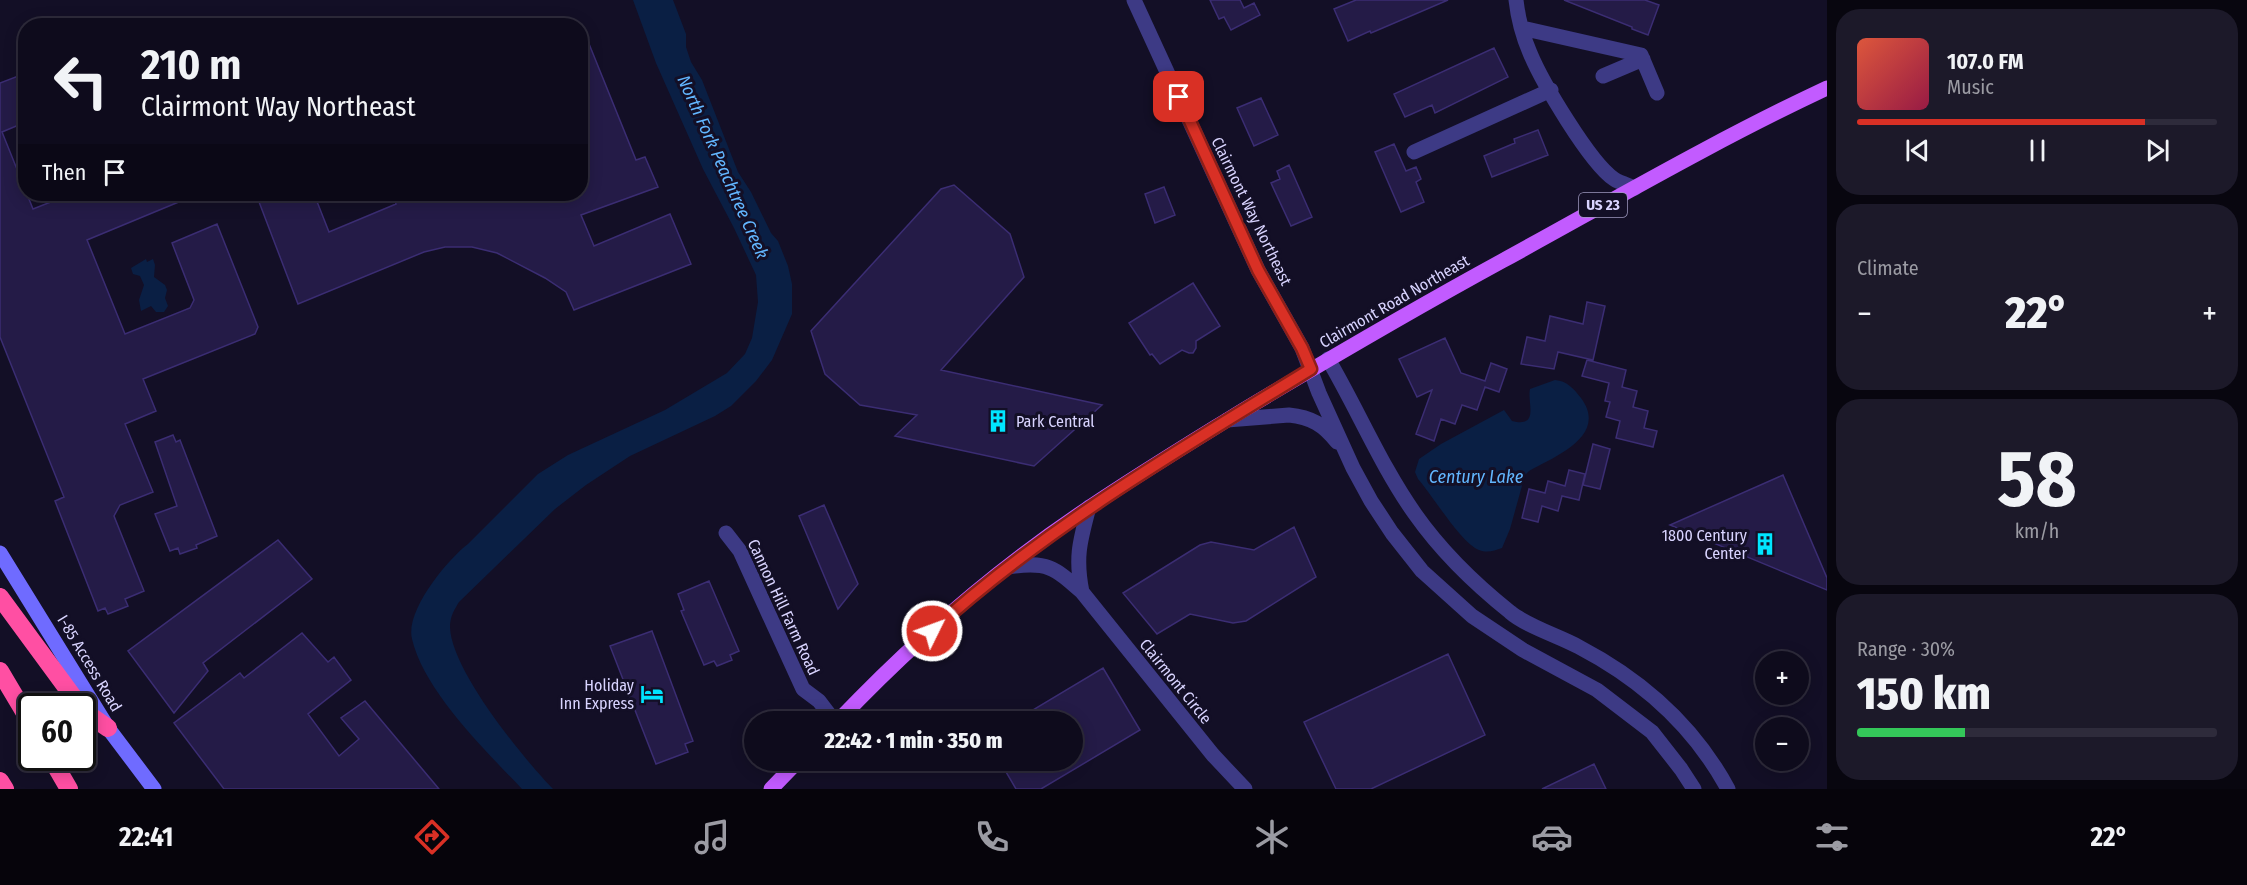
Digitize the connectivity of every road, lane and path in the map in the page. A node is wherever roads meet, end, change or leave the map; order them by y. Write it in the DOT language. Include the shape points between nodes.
graph roads {
  1 [pos="1134,0"];
  2 [pos="1515,0"];
  3 [pos="1522,28"];
  4 [pos="1643,59"];
  5 [pos="1602,76"];
  6 [pos="1827,88"];
  7 [pos="1551,90"];
  8 [pos="1657,93"];
  9 [pos="1413,152"];
  10 [pos="1635,188"];
  11 [pos="1328,359"];
  12 [pos="1311,369"];
  13 [pos="1227,420"];
  14 [pos="1353,468"];
  15 [pos="1089,507"];
  16 [pos="726,532"];
  17 [pos="0,553"];
  18 [pos="1008,567"];
  19 [pos="1082,592"];
  20 [pos="0,597"];
  21 [pos="0,671"];
  22 [pos="70,693"];
  23 [pos="18,701"];
  24 [pos="827,711"];
  25 [pos="847,711"];
  26 [pos="96,719"];
  27 [pos="108,728"];
  28 [pos="59,771"];
  29 [pos="788,771"];
  30 [pos="0,781"];
  31 [pos="5,789"];
  32 [pos="69,789"];
  33 [pos="154,789"];
  34 [pos="771,789"];
  35 [pos="1245,789"];
  36 [pos="1694,789"];
  37 [pos="1728,789"];
  1 -- 12 [label="street, Clairmont Way Northeast" via="1253,260"];
  2 -- 3 [label="street"];
  3 -- 4 [label="street" via="1641,55"];
  3 -- 7 [label="street" via="1529,51"];
  4 -- 5 [label="street"];
  4 -- 8 [label="street"];
  6 -- 10 [label="main road, Clairmont Road Northeast / US 23"];
  7 -- 9 [label="street"];
  7 -- 10 [label="street" via="1589,153 1613,178"];
  10 -- 11 [label="main road, Clairmont Road Northeast / US 23"];
  11 -- 12 [label="main road, Clairmont Road Northeast / US 23"];
  11 -- 37 [label="street" via="1405,499 1438,543 1512,614 1607,662 1651,694 1694,738"];
  12 -- 13 [label="main road, Clairmont Road Northeast / US 23"];
  12 -- 14 [label="street, Clairmont Way Northeast"];
  13 -- 14 [label="street" via="1289,415 1310,419 1329,433"];
  13 -- 15 [label="main road, Clairmont Road Northeast / US 23"];
  14 -- 36 [label="street" via="1392,533 1432,581 1499,635 1614,701 1652,732"];
  15 -- 18 [label="main road, Clairmont Road Northeast / US 23"];
  15 -- 19 [label="street" via="1078,547"];
  16 -- 24 [label="street, Cannon Hill Farm Road" via="740,551 803,689"];
  17 -- 27 [label="main road, I-85 Access Road"];
  18 -- 19 [label="street, Clairmont Circle" via="1027,564 1051,568"];
  18 -- 25 [label="main road, Clairmont Road Northeast / US 23" via="949,615"];
  19 -- 35 [label="street, Clairmont Circle"];
  20 -- 22 [label="highway"];
  21 -- 23 [label="highway"];
  26 -- 27 [label="highway"];
  27 -- 33 [label="main road, I-85 Access Road"];
  28 -- 32 [label="highway"];
  29 -- 34 [label="main road"];
  30 -- 31 [label="highway"];
}
